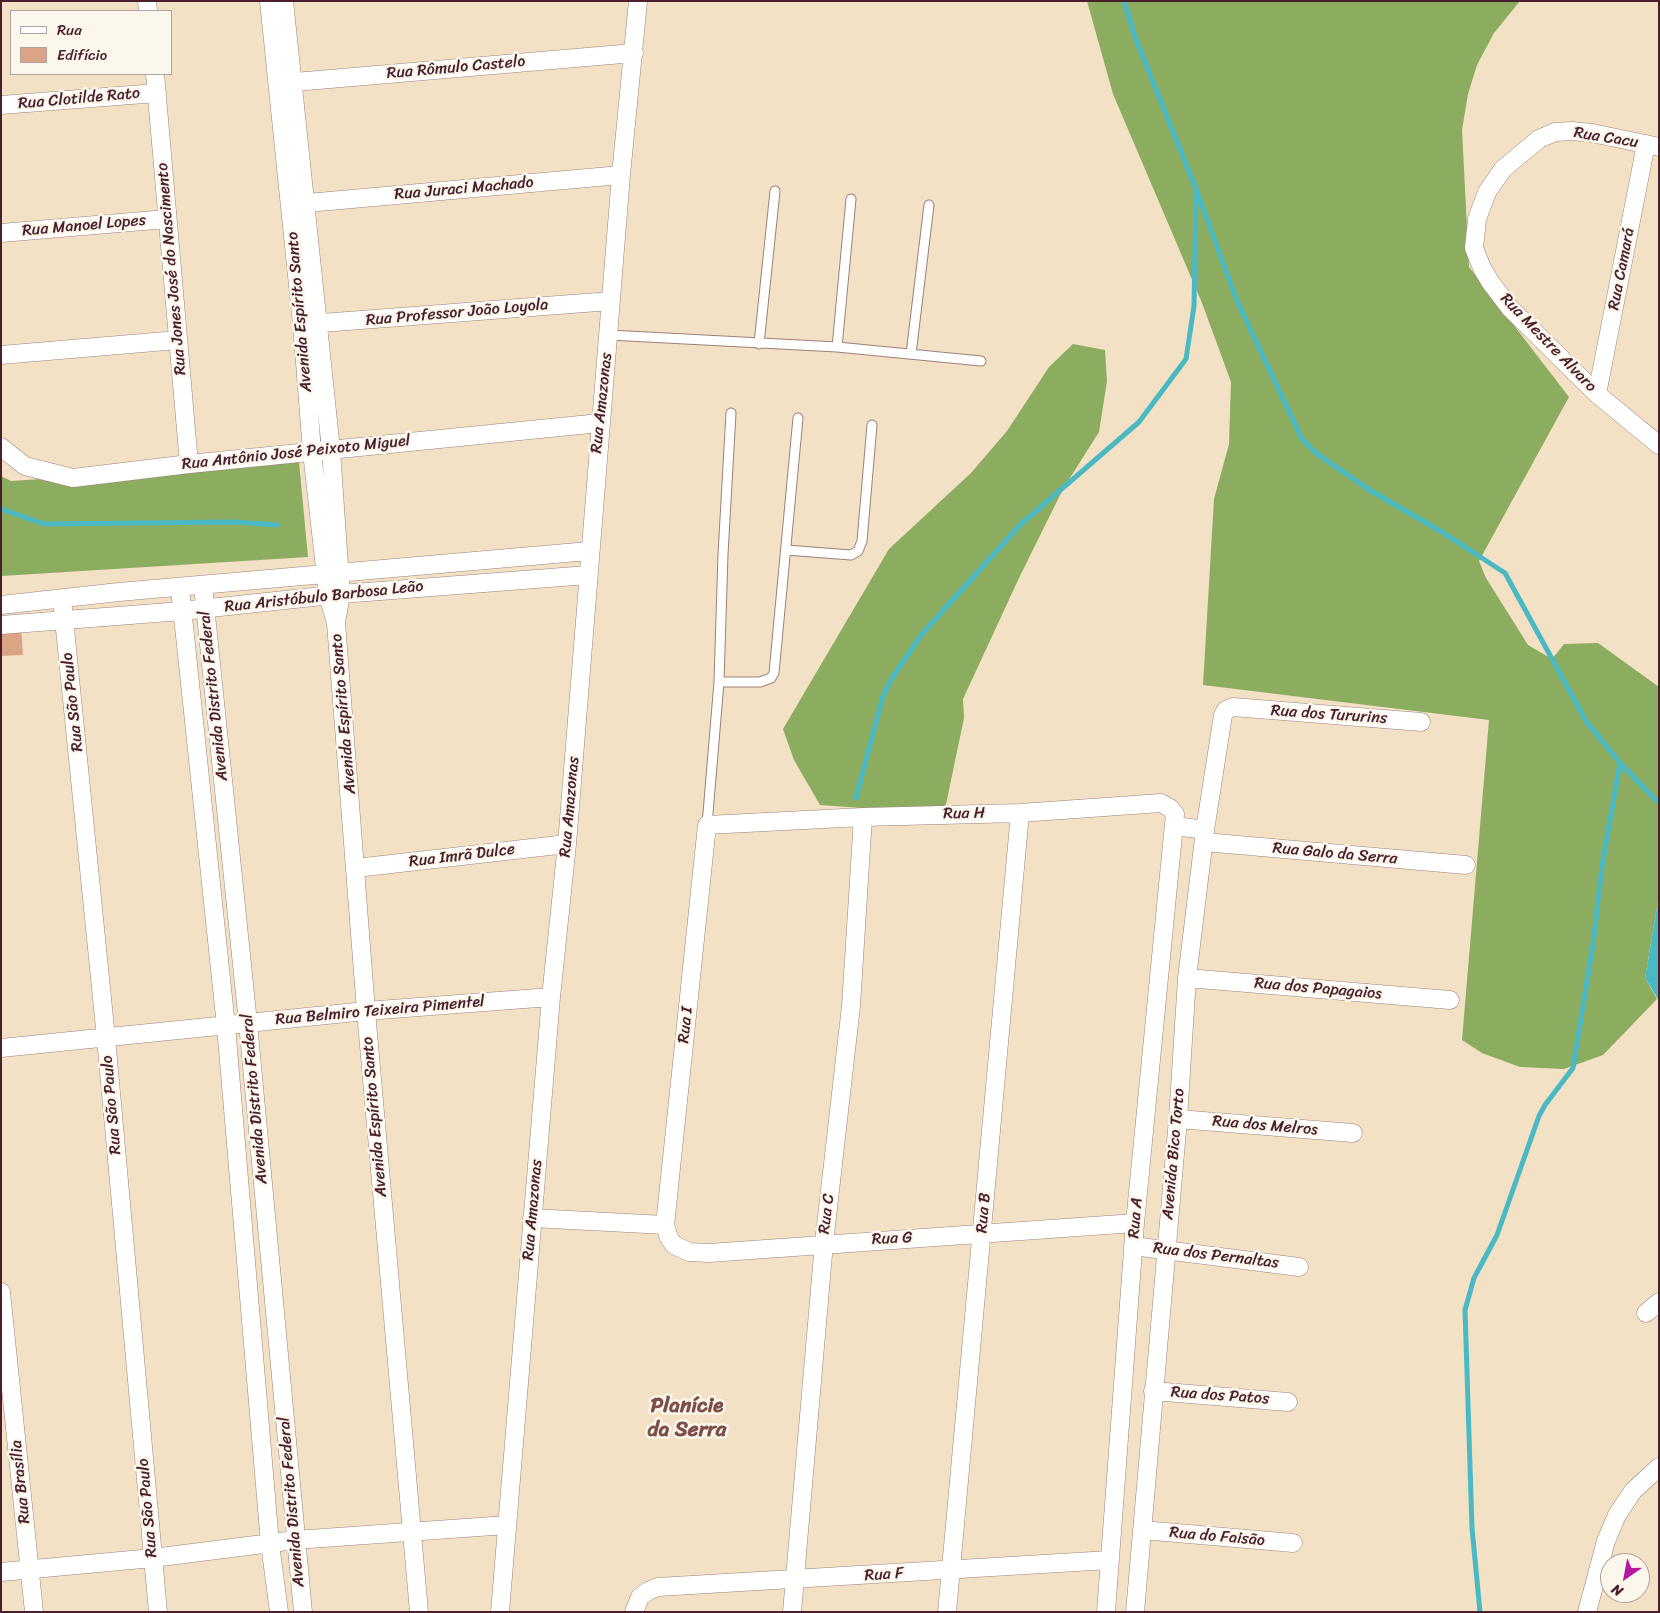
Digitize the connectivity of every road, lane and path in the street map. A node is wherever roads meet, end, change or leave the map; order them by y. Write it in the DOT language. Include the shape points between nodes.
graph roads {
  1 [pos="270,1"];
  2 [pos="284,1"];
  3 [pos="638,1"];
  4 [pos="634,53"];
  5 [pos="155,75"];
  6 [pos="285,83"];
  7 [pos="157,93"];
  8 [pos="1,105"];
  9 [pos="1652,145"];
  10 [pos="620,175"];
  11 [pos="775,191"];
  12 [pos="1487,192"];
  13 [pos="852,200"];
  14 [pos="307,203"];
  15 [pos="929,206"];
  16 [pos="167,219"];
  17 [pos="1,233"];
  18 [pos="611,300"];
  19 [pos="311,324"];
  20 [pos="609,335"];
  21 [pos="178,340"];
  22 [pos="759,344"];
  23 [pos="837,347"];
  24 [pos="911,354"];
  25 [pos="1,355"];
  26 [pos="981,361"];
  27 [pos="1597,394"];
  28 [pos="731,413"];
  29 [pos="798,418"];
  30 [pos="600,423"];
  31 [pos="872,425"];
  32 [pos="1659,445"];
  33 [pos="1,447"];
  34 [pos="331,450"];
  35 [pos="312,452"];
  36 [pos="189,464"];
  37 [pos="786,550"];
  38 [pos="590,551"];
  39 [pos="333,574"];
  40 [pos="588,575"];
  41 [pos="203,586"];
  42 [pos="180,588"];
  43 [pos="334,594"];
  44 [pos="62,599"];
  45 [pos="1,606"];
  46 [pos="205,609"];
  47 [pos="182,611"];
  48 [pos="66,621"];
  49 [pos="1,625"];
  50 [pos="719,682"];
  51 [pos="1238,708"];
  52 [pos="1421,722"];
  53 [pos="1020,813"];
  54 [pos="863,817"];
  55 [pos="707,825"];
  56 [pos="1175,826"];
  57 [pos="1204,836"];
  58 [pos="567,844"];
  59 [pos="1466,865"];
  60 [pos="356,868"];
  61 [pos="1187,978"];
  62 [pos="551,997"];
  63 [pos="1450,1000"];
  64 [pos="366,1011"];
  65 [pos="248,1023"];
  66 [pos="226,1026"];
  67 [pos="106,1038"];
  68 [pos="1,1048"];
  69 [pos="1178,1119"];
  70 [pos="1353,1133"];
  71 [pos="532,1218"];
  72 [pos="1135,1223"];
  73 [pos="665,1225"];
  74 [pos="982,1234"];
  75 [pos="824,1243"];
  76 [pos="1134,1246"];
  77 [pos="1165,1249"];
  78 [pos="1299,1267"];
  79 [pos="1,1292"];
  80 [pos="1152,1391"];
  81 [pos="1288,1402"];
  82 [pos="1659,1467"];
  83 [pos="507,1524"];
  84 [pos="410,1530"];
  85 [pos="1142,1530"];
  86 [pos="295,1540"];
  87 [pos="1293,1543"];
  88 [pos="270,1544"];
  89 [pos="153,1558"];
  90 [pos="1110,1560"];
  91 [pos="30,1570"];
  92 [pos="950,1571"];
  93 [pos="1,1572"];
  94 [pos="794,1580"];
  95 [pos="34,1612"];
  96 [pos="158,1612"];
  97 [pos="278,1612"];
  98 [pos="302,1612"];
  99 [pos="419,1612"];
  100 [pos="500,1612"];
  101 [pos="634,1612"];
  102 [pos="792,1612"];
  103 [pos="947,1612"];
  104 [pos="1106,1612"];
  105 [pos="1135,1612"];
  106 [pos="1587,1612"];
  1 -- 6 [label="street, Avenida Espírito Santo"];
  2 -- 6 [label="street, Avenida Espírito Santo"];
  3 -- 4 [label="street, Rua Amazonas"];
  4 -- 6 [label="street, Rua Rômulo Castelo"];
  4 -- 10 [label="street, Rua Amazonas"];
  5 -- 7 [label="street, Rua Jones José do Nascimento"];
  6 -- 14 [label="street, Avenida Espírito Santo"];
  6 -- 19 [label="street, Avenida Espírito Santo"];
  7 -- 8 [label="street, Rua Clotilde Rato"];
  7 -- 16 [label="street, Rua Jones José do Nascimento"];
  9 -- 12 [label="street, Rua Cacu" via="1592,133 1555,132 1539,139 1503,169"];
  9 -- 27 [label="street, Rua Camará"];
  10 -- 14 [label="street, Rua Juraci Machado"];
  10 -- 18 [label="street, Rua Amazonas"];
  11 -- 22 [label="lane"];
  12 -- 27 [label="street, Rua Mestre Alvaro" via="1477,219 1474,248 1482,268 1510,308"];
  13 -- 23 [label="lane"];
  14 -- 19 [label="street, Avenida Espírito Santo"];
  15 -- 24 [label="lane"];
  16 -- 17 [label="street, Rua Manoel Lopes"];
  16 -- 21 [label="street, Rua Jones José do Nascimento"];
  18 -- 19 [label="street, Rua Professor João Loyola"];
  18 -- 20 [label="street, Rua Amazonas"];
  19 -- 34 [label="street, Avenida Espírito Santo"];
  19 -- 35 [label="street, Avenida Espírito Santo"];
  20 -- 22 [label="lane"];
  20 -- 30 [label="street, Rua Amazonas"];
  21 -- 25 [label="street"];
  21 -- 36 [label="street, Rua Jones José do Nascimento"];
  22 -- 23 [label="lane"];
  23 -- 24 [label="lane"];
  24 -- 26 [label="lane"];
  27 -- 32 [label="street, Rua Mestre Alvaro"];
  28 -- 50 [label="lane"];
  29 -- 37 [label="lane"];
  30 -- 34 [label="street, Rua Antônio José Peixoto Miguel"];
  30 -- 38 [label="street, Rua Amazonas"];
  31 -- 37 [label="lane" via="862,542 858,551 841,555"];
  33 -- 36 [label="street, Rua Antônio José Peixoto Miguel" via="25,466 73,478"];
  34 -- 35 [label="street, Rua Antônio José Peixoto Miguel"];
  34 -- 39 [label="street, Avenida Espírito Santo"];
  35 -- 36 [label="street, Rua Antônio José Peixoto Miguel"];
  35 -- 39 [label="street, Avenida Espírito Santo"];
  37 -- 50 [label="lane" via="774,673 771,678 760,682"];
  38 -- 39 [label="street"];
  38 -- 40 [label="street, Rua Amazonas"];
  39 -- 41 [label="street"];
  39 -- 43 [label="street, Avenida Espírito Santo"];
  40 -- 43 [label="street, Rua Aristóbulo Barbosa Leão"];
  40 -- 58 [label="street, Rua Amazonas"];
  41 -- 42 [label="street"];
  41 -- 46 [label="street, Avenida Distrito Federal"];
  42 -- 44 [label="street"];
  42 -- 47 [label="street, Avenida Distrito Federal"];
  43 -- 46 [label="street, Rua Aristóbulo Barbosa Leão"];
  43 -- 60 [label="street, Avenida Espírito Santo"];
  44 -- 45 [label="street"];
  44 -- 48 [label="street, Rua São Paulo"];
  46 -- 47 [label="street, Rua Aristóbulo Barbosa Leão"];
  46 -- 65 [label="street, Avenida Distrito Federal"];
  47 -- 48 [label="street, Rua Aristóbulo Barbosa Leão"];
  47 -- 66 [label="street, Avenida Distrito Federal"];
  48 -- 49 [label="street, Rua Aristóbulo Barbosa Leão"];
  48 -- 67 [label="street, Rua São Paulo"];
  50 -- 55 [label="lane"];
  51 -- 52 [label="street, Rua dos Tururins"];
  51 -- 57 [label="street, Avenida Bico Torto" via="1229,708 1223,715"];
  53 -- 54 [label="street, Rua H"];
  53 -- 56 [label="street, Rua H" via="1161,803 1173,811"];
  53 -- 74 [label="street, Rua B"];
  54 -- 55 [label="street, Rua H"];
  54 -- 75 [label="street, Rua C" via="851,1006"];
  55 -- 73 [label="street, Rua I"];
  56 -- 57 [label="street"];
  56 -- 72 [label="street, Rua A"];
  57 -- 59 [label="street, Rua Galo da Serra"];
  57 -- 61 [label="street, Avenida Bico Torto"];
  58 -- 60 [label="street, Rua Imrã Dulce"];
  58 -- 62 [label="street, Rua Amazonas"];
  60 -- 64 [label="street, Avenida Espírito Santo"];
  61 -- 63 [label="street, Rua dos Papagaios"];
  61 -- 69 [label="street, Avenida Bico Torto"];
  62 -- 64 [label="street, Rua Belmiro Teixeira Pimentel"];
  62 -- 71 [label="street, Rua Amazonas"];
  64 -- 65 [label="street, Rua Belmiro Teixeira Pimentel"];
  64 -- 84 [label="street, Avenida Espírito Santo"];
  65 -- 66 [label="street, Rua Belmiro Teixeira Pimentel"];
  65 -- 86 [label="street, Avenida Distrito Federal"];
  66 -- 67 [label="street, Rua Belmiro Teixeira Pimentel"];
  66 -- 88 [label="street, Avenida Distrito Federal"];
  67 -- 68 [label="street, Rua Belmiro Teixeira Pimentel"];
  67 -- 89 [label="street, Rua São Paulo"];
  69 -- 70 [label="street, Rua dos Melros"];
  69 -- 77 [label="street, Avenida Bico Torto"];
  71 -- 73 [label="street"];
  71 -- 83 [label="street, Rua Amazonas"];
  72 -- 74 [label="street, Rua G"];
  72 -- 76 [label="street, Rua A"];
  73 -- 75 [label="street, Rua G" via="674,1245 689,1252"];
  74 -- 75 [label="street, Rua G"];
  74 -- 92 [label="street, Rua B"];
  75 -- 94 [label="street, Rua C"];
  76 -- 77 [label="street, Rua dos Pernaltas"];
  76 -- 90 [label="street, Rua A"];
  77 -- 78 [label="street, Rua dos Pernaltas"];
  77 -- 80 [label="street, Avenida Bico Torto"];
  79 -- 91 [label="street, Rua Brasília"];
  80 -- 81 [label="street, Rua dos Patos"];
  80 -- 85 [label="street, Avenida Bico Torto"];
  82 -- 106 [label="street" via="1633,1491 1617,1516 1606,1541"];
  83 -- 84 [label="street"];
  83 -- 100 [label="street, Rua Amazonas"];
  84 -- 86 [label="street"];
  84 -- 99 [label="street, Avenida Espírito Santo"];
  85 -- 87 [label="street, Rua do Faisão"];
  85 -- 105 [label="street, Avenida Bico Torto"];
  86 -- 88 [label="street"];
  86 -- 98 [label="street, Avenida Distrito Federal"];
  88 -- 89 [label="street"];
  88 -- 97 [label="street, Avenida Distrito Federal"];
  89 -- 91 [label="street"];
  89 -- 96 [label="street, Rua São Paulo"];
  90 -- 92 [label="street, Rua F"];
  90 -- 104 [label="street, Rua A"];
  91 -- 93 [label="street"];
  91 -- 95 [label="street, Rua Brasília"];
  92 -- 94 [label="street, Rua F"];
  92 -- 103 [label="street, Rua B"];
  94 -- 101 [label="street, Rua F" via="658,1587 640,1596"];
  94 -- 102 [label="street, Rua C"];
}
